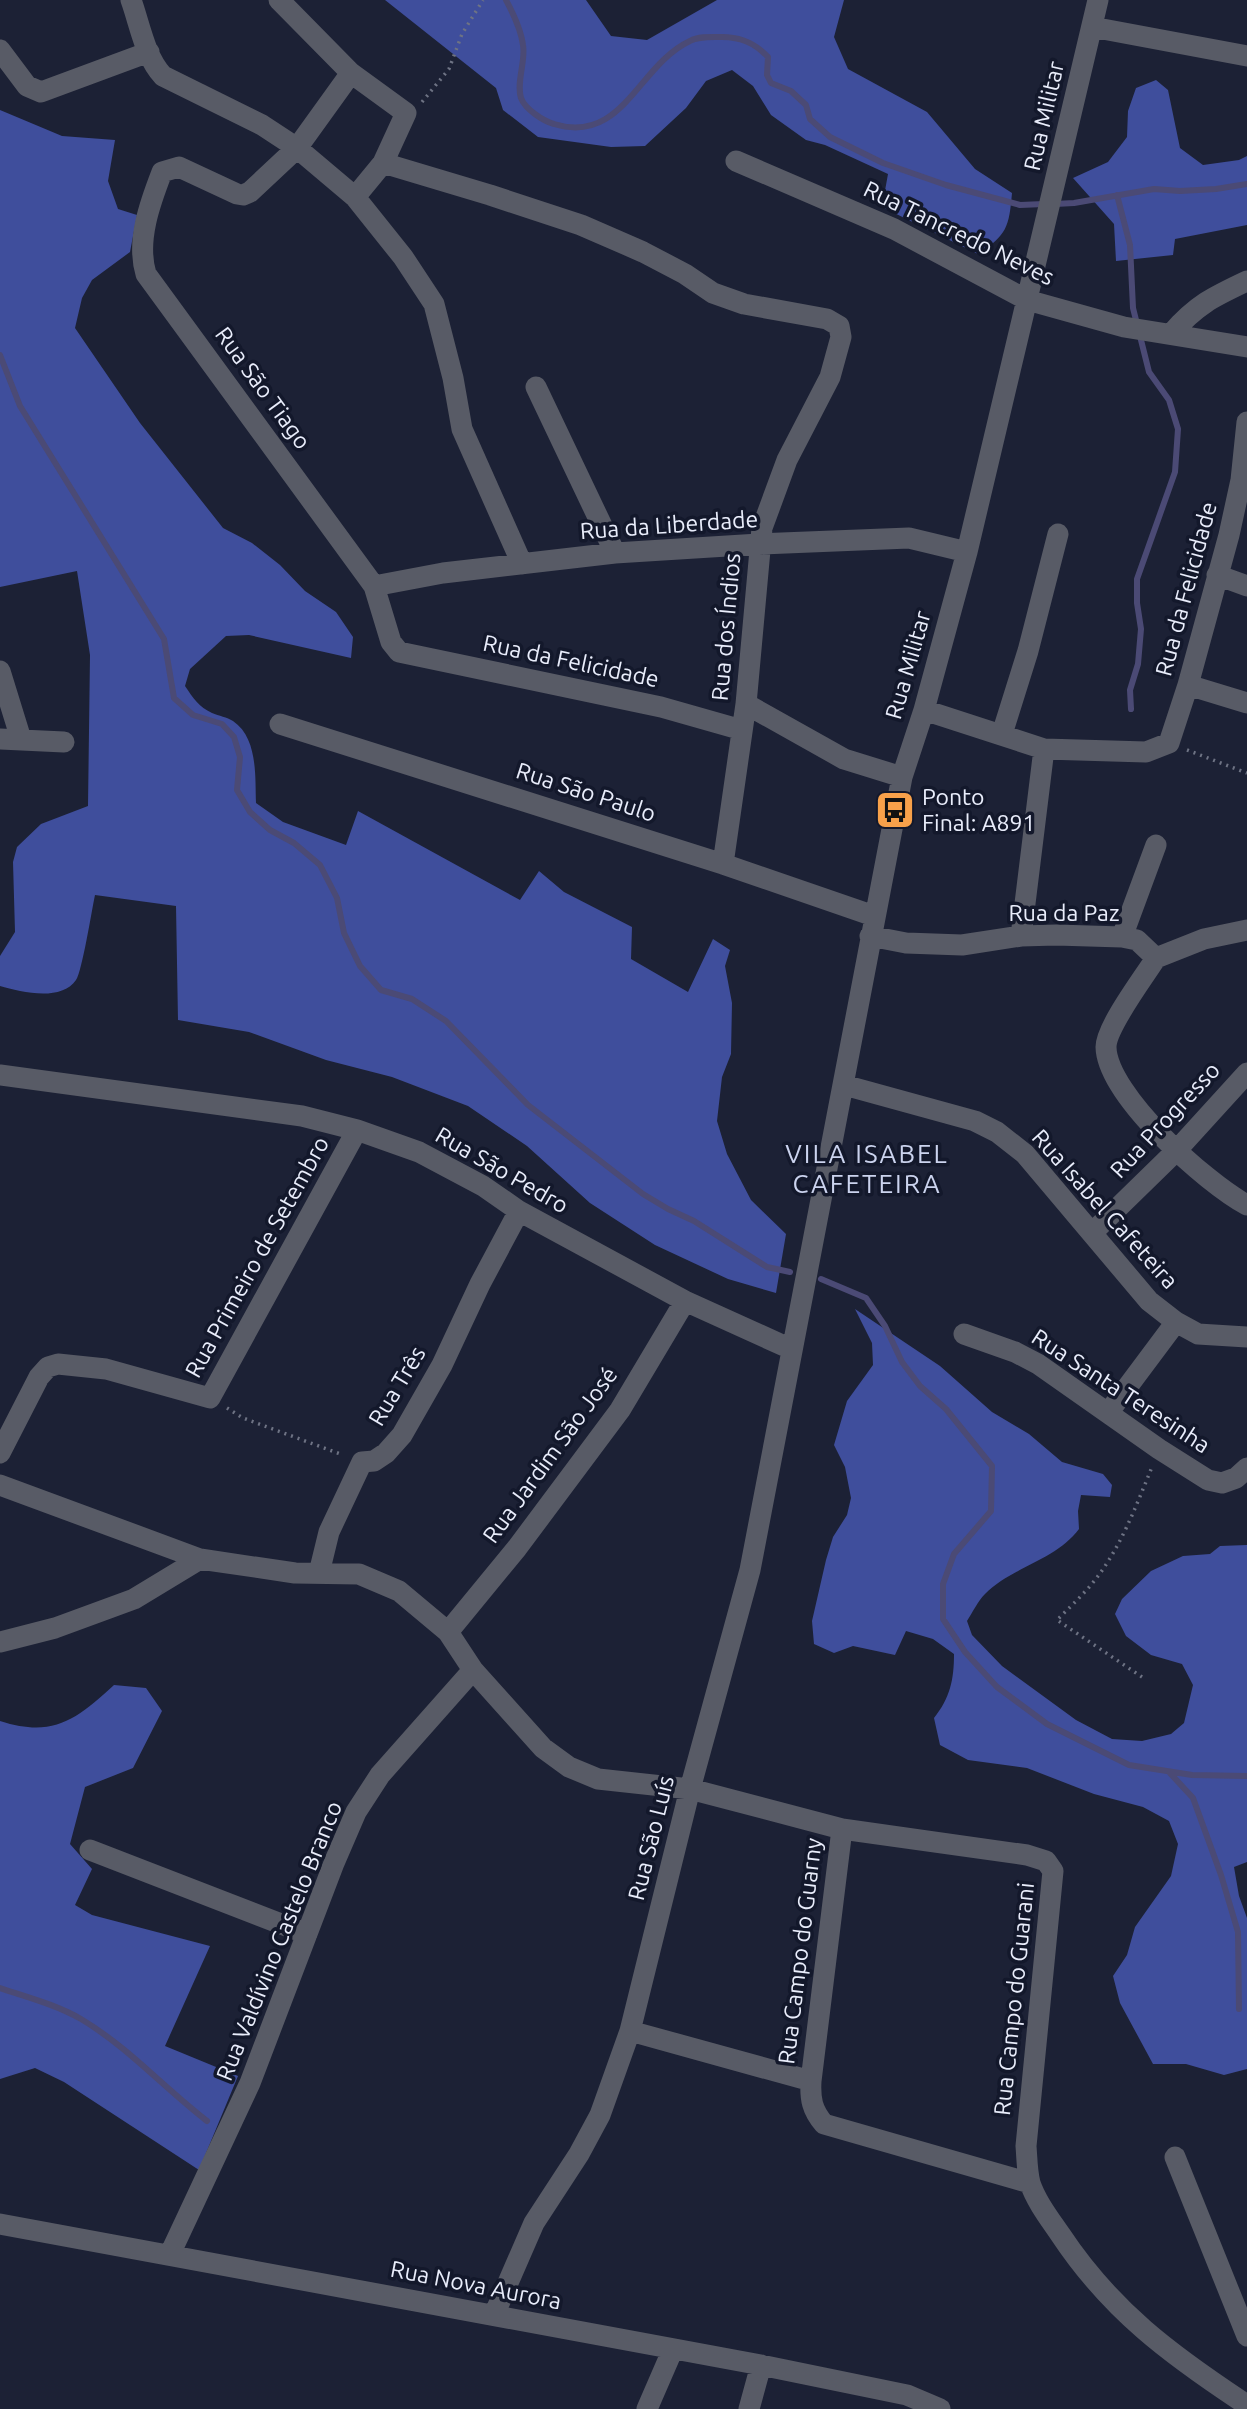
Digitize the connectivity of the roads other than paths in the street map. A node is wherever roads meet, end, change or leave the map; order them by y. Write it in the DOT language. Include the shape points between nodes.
graph roads {
  1 [pos="131,0"];
  2 [pos="279,0"];
  3 [pos="1098,0"];
  4 [pos="1092,27"];
  5 [pos="0,50"];
  6 [pos="149,52"];
  7 [pos="1247,57"];
  8 [pos="351,73"];
  9 [pos="297,148"];
  10 [pos="737,161"];
  11 [pos="383,163"];
  12 [pos="355,197"];
  13 [pos="1247,281"];
  14 [pos="1027,300"];
  15 [pos="1161,333"];
  16 [pos="1247,347"];
  17 [pos="536,387"];
  18 [pos="1247,422"];
  19 [pos="1058,534"];
  20 [pos="759,544"];
  21 [pos="967,552"];
  22 [pos="615,553"];
  23 [pos="522,564"];
  24 [pos="1217,575"];
  25 [pos="374,586"];
  26 [pos="1247,586"];
  27 [pos="391,642"];
  28 [pos="0,671"];
  29 [pos="1188,685"];
  30 [pos="1247,703"];
  31 [pos="746,704"];
  32 [pos="924,710"];
  33 [pos="280,723"];
  34 [pos="742,730"];
  35 [pos="1002,734"];
  36 [pos="11,739"];
  37 [pos="64,741"];
  38 [pos="1044,749"];
  39 [pos="902,777"];
  40 [pos="1156,845"];
  41 [pos="723,864"];
  42 [pos="872,926"];
  43 [pos="1247,930"];
  44 [pos="1020,936"];
  45 [pos="1122,937"];
  46 [pos="1156,958"];
  47 [pos="1247,1073"];
  48 [pos="0,1075"];
  49 [pos="844,1085"];
  50 [pos="357,1130"];
  51 [pos="1176,1151"];
  52 [pos="1247,1205"];
  53 [pos="519,1211"];
  54 [pos="1092,1233"];
  55 [pos="685,1301"];
  56 [pos="1176,1322"];
  57 [pos="964,1334"];
  58 [pos="1247,1337"];
  59 [pos="792,1349"];
  60 [pos="1108,1413"];
  61 [pos="0,1453"];
  62 [pos="1247,1468"];
  63 [pos="0,1485"];
  64 [pos="200,1559"];
  65 [pos="319,1573"];
  66 [pos="448,1632"];
  67 [pos="0,1642"];
  68 [pos="473,1670"];
  69 [pos="691,1790"];
  70 [pos="842,1829"];
  71 [pos="90,1850"];
  72 [pos="307,1934"];
  73 [pos="629,2031"];
  74 [pos="811,2081"];
  75 [pos="1175,2157"];
  76 [pos="1030,2183"];
  77 [pos="0,2224"];
  78 [pos="170,2255"];
  79 [pos="494,2315"];
  80 [pos="1247,2336"];
  81 [pos="673,2349"];
  82 [pos="761,2365"];
  83 [pos="903,2402"];
  84 [pos="1247,2405"];
  85 [pos="646,2409"];
  86 [pos="749,2409"];
  87 [pos="940,2409"];
  1 -- 6 [label="street"];
  2 -- 8 [label="street"];
  3 -- 4 [label="street, Rua Militar"];
  4 -- 7 [label="street"];
  4 -- 14 [label="street, Rua Militar"];
  5 -- 6 [label="street" via="27,86 41,92"];
  6 -- 9 [label="street" via="155,68 174,83 262,125"];
  8 -- 9 [label="street"];
  8 -- 11 [label="street" via="406,113"];
  9 -- 12 [label="street"];
  9 -- 25 [label="street, Rua São Tiago" via="243,195 179,167 162,172 141,241 142,260 146,274"];
  10 -- 14 [label="street, Rua Tancredo Neves" via="894,229"];
  11 -- 12 [label="street"];
  11 -- 20 [label="street, Rua dos Índios" via="581,225 643,251 713,293 744,304 827,319 839,326 841,337 830,377 787,460"];
  12 -- 23 [label="street" via="433,304 462,429"];
  13 -- 15 [label="street" via="1208,300"];
  14 -- 15 [label="street, Rua Tancredo Neves"];
  14 -- 21 [label="street, Rua Militar"];
  15 -- 16 [label="street, Rua Tancredo Neves"];
  17 -- 22 [label="street"];
  18 -- 24 [label="street, Rua da Felicidade" via="1241,480"];
  19 -- 35 [label="street"];
  20 -- 21 [label="street, Rua da Liberdade" via="909,538"];
  20 -- 22 [label="street, Rua da Liberdade"];
  20 -- 31 [label="street, Rua dos Índios"];
  21 -- 32 [label="street, Rua Militar"];
  22 -- 23 [label="street, Rua da Liberdade"];
  23 -- 25 [label="street, Rua da Liberdade"];
  24 -- 26 [label="street"];
  24 -- 29 [label="street, Rua da Felicidade"];
  25 -- 27 [label="street, Rua São Tiago"];
  27 -- 34 [label="street, Rua da Felicidade" via="399,652 412,656 647,704"];
  28 -- 36 [label="street"];
  29 -- 30 [label="street"];
  29 -- 38 [label="street, Rua da Felicidade" via="1169,743 1146,752"];
  31 -- 34 [label="street, Rua dos Índios"];
  31 -- 39 [label="street" via="844,759"];
  32 -- 35 [label="street"];
  32 -- 39 [label="street, Rua Militar"];
  33 -- 41 [label="street, Rua São Paulo"];
  34 -- 41 [label="street, Rua dos Índios"];
  35 -- 38 [label="street"];
  36 -- 37 [label="street"];
  38 -- 44 [label="street"];
  39 -- 42 [label="street, Rua Militar"];
  40 -- 45 [label="street"];
  41 -- 42 [label="street, Rua São Paulo"];
  42 -- 44 [label="street, Rua da Paz" via="906,943 962,946"];
  42 -- 49 [label="street, Rua Militar"];
  43 -- 46 [label="street" via="1205,939"];
  44 -- 45 [label="street, Rua da Paz"];
  45 -- 46 [label="street, Rua da Paz" via="1137,940"];
  46 -- 51 [label="street" via="1112,1027 1106,1045 1119,1085"];
  47 -- 51 [label="street, Rua Progresso"];
  48 -- 50 [label="street, Rua São Pedro" via="302,1116"];
  49 -- 54 [label="street, Rua Isabel Cafeteira" via="975,1121 997,1132 1025,1154"];
  49 -- 59 [label="street, Rua Militar"];
  50 -- 53 [label="street, Rua São Pedro" via="419,1152 484,1186"];
  50 -- 61 [label="street, Rua Primeiro de Setembro" via="210,1398 106,1369 58,1364 39,1377"];
  51 -- 52 [label="street"];
  51 -- 54 [label="street, Rua Progresso"];
  53 -- 55 [label="street, Rua São Pedro"];
  53 -- 65 [label="street, Rua Três" via="402,1435 386,1453 362,1462 328,1532"];
  54 -- 56 [label="street, Rua Isabel Cafeteira" via="1149,1300"];
  55 -- 59 [label="street, Rua São Pedro"];
  55 -- 66 [label="street, Rua Jardim São José" via="620,1409"];
  56 -- 58 [label="street, Rua Isabel Cafeteira" via="1198,1334"];
  56 -- 60 [label="street"];
  57 -- 60 [label="street, Rua Santa Teresinha" via="1038,1364"];
  59 -- 69 [label="street, Rua São Luís" via="750,1570"];
  60 -- 62 [label="street, Rua Santa Teresinha" via="1208,1480 1222,1483"];
  63 -- 64 [label="street"];
  64 -- 65 [label="street"];
  64 -- 67 [label="street" via="134,1599"];
  65 -- 66 [label="street" via="359,1574 399,1591"];
  66 -- 68 [label="street"];
  68 -- 69 [label="street" via="543,1748 569,1767 598,1779"];
  68 -- 72 [label="street, Rua Valdívino Castelo Branco" via="380,1775 356,1812"];
  69 -- 70 [label="street"];
  69 -- 73 [label="street, Rua São Luís"];
  70 -- 74 [label="street, Rua Campo do Guarny"];
  70 -- 76 [label="street, Rua Campo do Guarani" via="1027,1855 1052,1866 1026,2146"];
  71 -- 72 [label="street"];
  72 -- 78 [label="street, Rua Valdívino Castelo Branco" via="250,2083"];
  73 -- 74 [label="street"];
  73 -- 79 [label="street, Rua São Luís" via="600,2115 534,2223"];
  74 -- 76 [label="street, Rua Campo do Guarny" via="810,2099 824,2124"];
  75 -- 80 [label="street"];
  76 -- 84 [label="street" via="1082,2267 1121,2311 1189,2367"];
  77 -- 78 [label="street, Rua Nova Aurora"];
  78 -- 79 [label="street, Rua Nova Aurora"];
  79 -- 81 [label="street, Rua Nova Aurora"];
  81 -- 82 [label="street, Rua Nova Aurora"];
  81 -- 85 [label="street"];
  82 -- 83 [label="street, Rua Nova Aurora"];
  82 -- 86 [label="street"];
  83 -- 87 [label="street, Rua Nova Aurora"];
}
